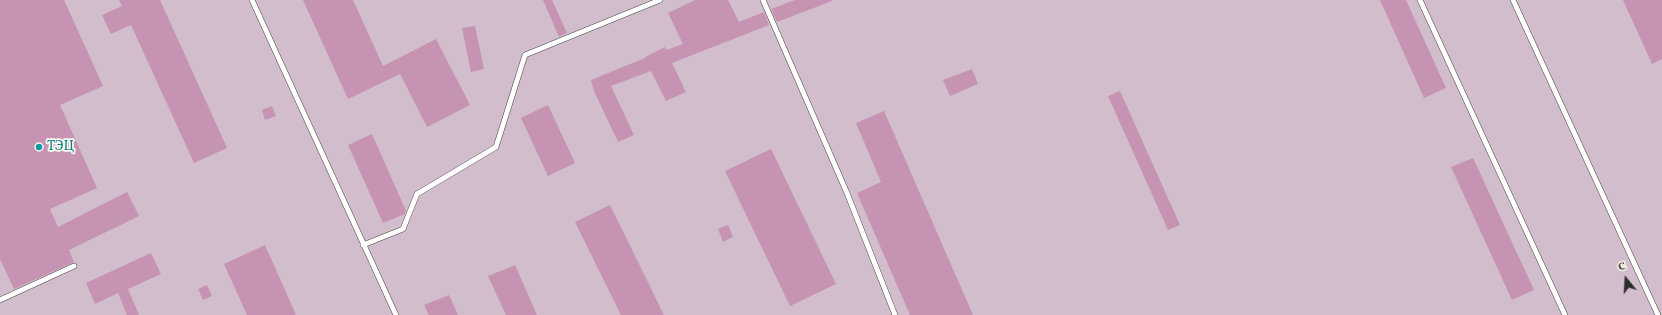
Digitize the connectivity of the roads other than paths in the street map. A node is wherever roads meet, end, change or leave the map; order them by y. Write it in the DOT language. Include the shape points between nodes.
graph roads {
  1 [pos="252,0"];
  2 [pos="660,0"];
  3 [pos="763,0"];
  4 [pos="1420,0"];
  5 [pos="1513,0"];
  6 [pos="363,245"];
  7 [pos="74,266"];
  8 [pos="0,300"];
  9 [pos="396,315"];
  10 [pos="895,315"];
  11 [pos="1565,315"];
  12 [pos="1658,315"];
  1 -- 6 [label="lane"];
  2 -- 6 [label="lane" via="525,55 496,147 417,194 403,229"];
  3 -- 10 [label="lane" via="847,192"];
  4 -- 11 [label="lane"];
  5 -- 12 [label="lane"];
  6 -- 9 [label="lane"];
  7 -- 8 [label="lane"];
}
